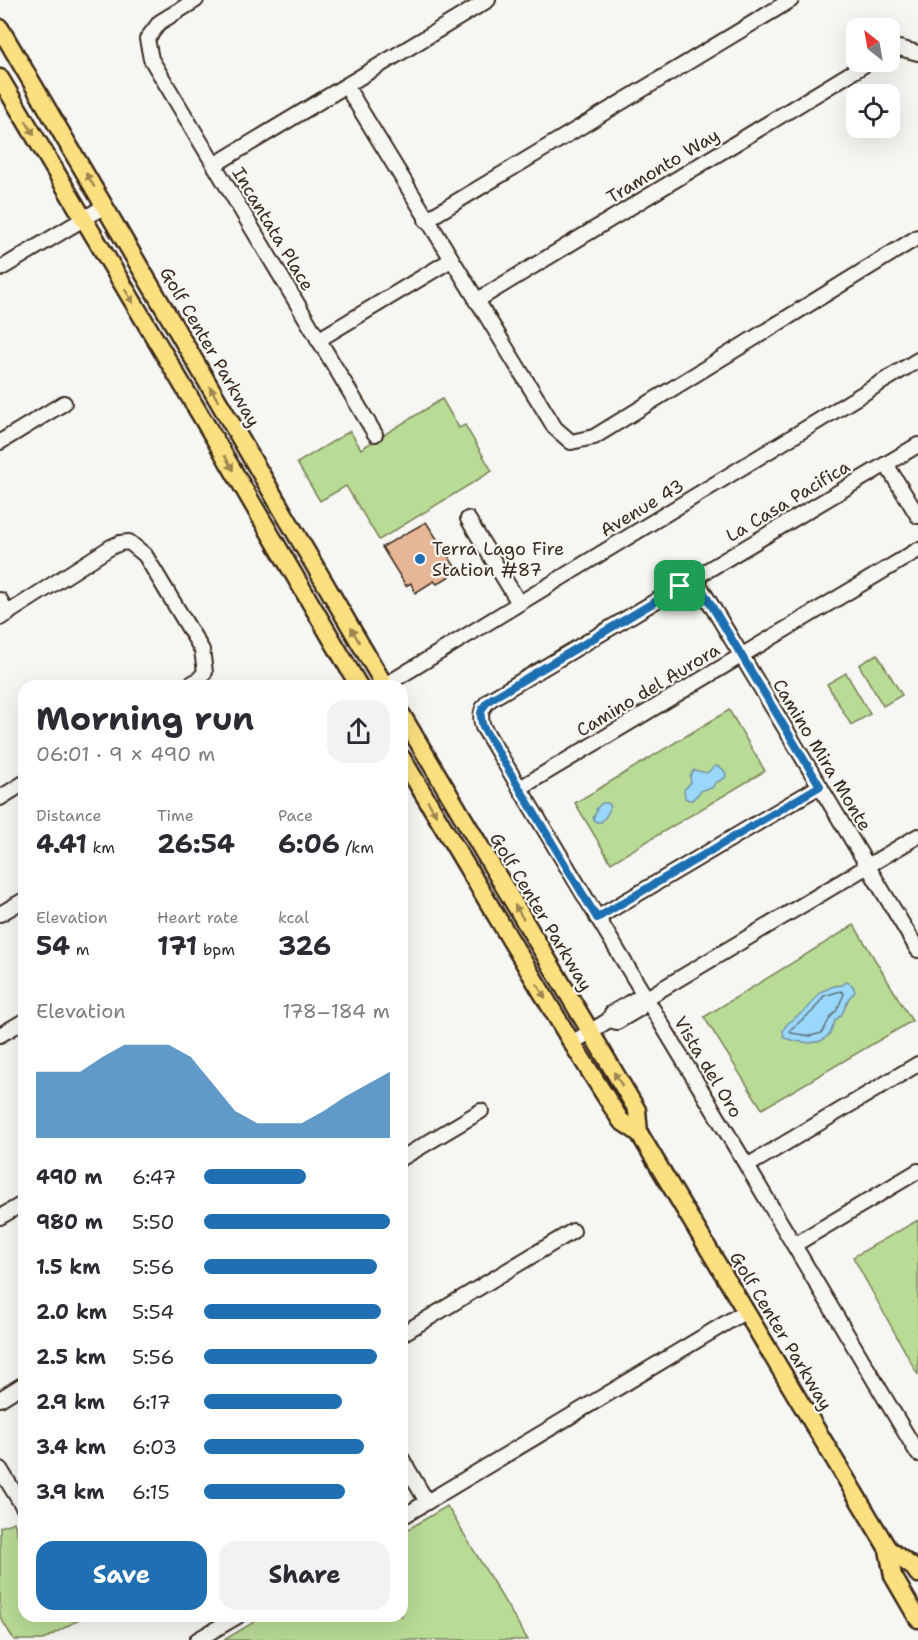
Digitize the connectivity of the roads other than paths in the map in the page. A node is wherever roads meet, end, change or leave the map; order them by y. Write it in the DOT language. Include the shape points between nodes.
graph roads {
  1 [pos="196,0"];
  2 [pos="488,0"];
  3 [pos="791,0"];
  4 [pos="0,28"];
  5 [pos="900,48"];
  6 [pos="918,53"];
  7 [pos="853,72"];
  8 [pos="0,78"];
  9 [pos="345,86"];
  10 [pos="214,165"];
  11 [pos="105,206"];
  12 [pos="84,219"];
  13 [pos="426,220"];
  14 [pos="918,237"];
  15 [pos="451,260"];
  16 [pos="0,269"];
  17 [pos="476,301"];
  18 [pos="318,340"];
  19 [pos="918,360"];
  20 [pos="64,403"];
  21 [pos="375,434"];
  22 [pos="0,442"];
  23 [pos="918,445"];
  24 [pos="886,464"];
  25 [pos="918,516"];
  26 [pos="468,519"];
  27 [pos="918,550"];
  28 [pos="695,578"];
  29 [pos="0,600"];
  30 [pos="519,603"];
  31 [pos="4,616"];
  32 [pos="742,655"];
  33 [pos="197,680"];
  34 [pos="355,680"];
  35 [pos="382,680"];
  36 [pos="393,680"];
  37 [pos="491,699"];
  38 [pos="408,724"];
  39 [pos="408,768"];
  40 [pos="820,786"];
  41 [pos="18,787"];
  42 [pos="520,788"];
  43 [pos="0,798"];
  44 [pos="918,836"];
  45 [pos="868,866"];
  46 [pos="18,904"];
  47 [pos="0,914"];
  48 [pos="597,918"];
  49 [pos="918,950"];
  50 [pos="642,1000"];
  51 [pos="18,1024"];
  52 [pos="590,1032"];
  53 [pos="0,1035"];
  54 [pos="572,1043"];
  55 [pos="918,1064"];
  56 [pos="481,1111"];
  57 [pos="639,1133"];
  58 [pos="408,1154"];
  59 [pos="747,1166"];
  60 [pos="918,1171"];
  61 [pos="18,1206"];
  62 [pos="0,1217"];
  63 [pos="573,1231"];
  64 [pos="794,1245"];
  65 [pos="746,1311"];
  66 [pos="408,1330"];
  67 [pos="18,1388"];
  68 [pos="0,1399"];
  69 [pos="912,1431"];
  70 [pos="918,1454"];
  71 [pos="0,1469"];
  72 [pos="408,1470"];
  73 [pos="18,1498"];
  74 [pos="427,1502"];
  75 [pos="408,1513"];
  76 [pos="888,1549"];
  77 [pos="918,1574"];
  78 [pos="918,1619"];
  79 [pos="228,1622"];
  80 [pos="197,1640"];
  1 -- 10 [label="street, Incantata Place" via="160,22 147,39 151,59"];
  2 -- 9 [label="street"];
  3 -- 13 [label="street"];
  11 -- 4 [label="main road, Golf Center Parkway, one-way"];
  5 -- 6 [label="street"];
  7 -- 17 [label="street, Tramonto Way"];
  8 -- 12 [label="main road, one-way"];
  9 -- 10 [label="street"];
  9 -- 13 [label="street"];
  10 -- 18 [label="street, Incantata Place"];
  11 -- 12 [label="street"];
  35 -- 11 [label="main road, Golf Center Parkway, one-way"];
  12 -- 16 [label="street"];
  12 -- 34 [label="main road, one-way"];
  13 -- 15 [label="street"];
  14 -- 17 [label="street" via="594,437 571,442 555,429"];
  15 -- 17 [label="street"];
  15 -- 18 [label="street"];
  18 -- 21 [label="street, Incantata Place"];
  19 -- 30 [label="street, Avenue 43"];
  20 -- 22 [label="street"];
  23 -- 24 [label="street, La Casa Pacifica"];
  24 -- 25 [label="street"];
  24 -- 28 [label="street, La Casa Pacifica"];
  26 -- 30 [label="street"];
  27 -- 32 [label="street, Camino del Aurora"];
  28 -- 32 [label="street, Camino Mira Monte"];
  28 -- 37 [label="street, La Casa Pacifica"];
  29 -- 31 [label="street"];
  30 -- 36 [label="street, Avenue 43"];
  31 -- 33 [label="street" via="111,547 129,542 145,555 202,650 205,672"];
  32 -- 40 [label="street, Camino Mira Monte"];
  32 -- 42 [label="street, Camino del Aurora"];
  37 -- 42 [label="street, Vista del Oro" via="481,712 483,727"];
  52 -- 38 [label="main road, Golf Center Parkway, one-way"];
  39 -- 54 [label="main road, Golf Center Parkway, one-way"];
  40 -- 45 [label="street, Camino Mira Monte"];
  40 -- 48 [label="street"];
  41 -- 43 [label="street"];
  42 -- 48 [label="street, Vista del Oro"];
  44 -- 45 [label="street"];
  45 -- 49 [label="street, Camino Mira Monte"];
  45 -- 50 [label="street"];
  46 -- 47 [label="street"];
  48 -- 50 [label="street, Vista del Oro"];
  50 -- 52 [label="street" via="639,1009"];
  50 -- 59 [label="street, Vista del Oro"];
  51 -- 53 [label="street"];
  52 -- 54 [label="street"];
  57 -- 52 [label="main road, Golf Center Parkway, one-way" via="637,1110"];
  54 -- 57 [label="main road, Golf Center Parkway" via="621,1121"];
  55 -- 59 [label="street"];
  56 -- 58 [label="street"];
  57 -- 65 [label="main road, Golf Center Parkway"];
  59 -- 64 [label="street, Vista del Oro"];
  60 -- 64 [label="street"];
  61 -- 62 [label="street"];
  63 -- 66 [label="street"];
  64 -- 69 [label="street, Vista del Oro"];
  65 -- 74 [label="street"];
  65 -- 76 [label="main road, Golf Center Parkway"];
  67 -- 68 [label="street"];
  69 -- 70 [label="street, Vista del Oro"];
  71 -- 73 [label="street"];
  72 -- 74 [label="street"];
  74 -- 75 [label="street"];
  76 -- 77 [label="main road, Golf Center Parkway"];
  76 -- 78 [label="main road, Golf Center Parkway" via="893,1576"];
  79 -- 80 [label="street"];
}
